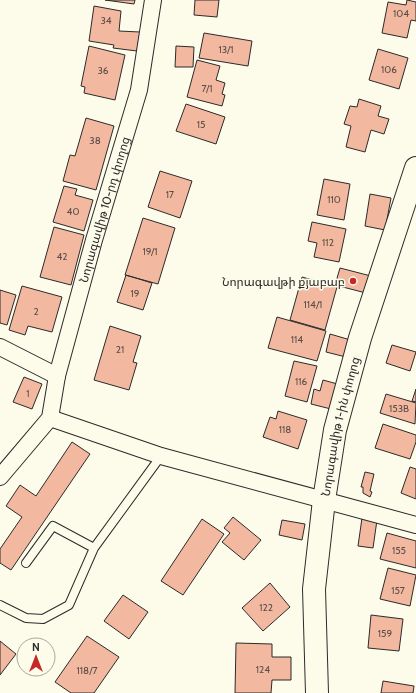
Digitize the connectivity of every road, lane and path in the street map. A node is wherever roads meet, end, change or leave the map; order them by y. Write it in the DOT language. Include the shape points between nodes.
graph roads {
  1 [pos="153,0"];
  2 [pos="416,168"];
  3 [pos="0,347"];
  4 [pos="57,376"];
  5 [pos="50,418"];
  6 [pos="161,456"];
  7 [pos="0,477"];
  8 [pos="324,500"];
  9 [pos="416,525"];
  10 [pos="94,548"];
  11 [pos="26,563"];
  12 [pos="0,605"];
  13 [pos="317,693"];
  1 -- 4 [label="street, Նորագավիթ 10-րդ փողոց" via="139,90"];
  2 -- 8 [label="main road, Նորագավիթ 1-ին փողոց" via="360,338 335,430"];
  3 -- 4 [label="street"];
  4 -- 5 [label="street, Նորագավիթ 10-րդ փողոց"];
  5 -- 6 [label="street"];
  5 -- 7 [label="street"];
  6 -- 8 [label="street"];
  6 -- 10 [label="lane"];
  8 -- 9 [label="street"];
  8 -- 13 [label="main road, Նորագավիթ 1-ին փողոց" via="314,589"];
  10 -- 11 [label="lane" via="52,526"];
  10 -- 12 [label="lane" via="69,605 43,619 26,618"];
}
